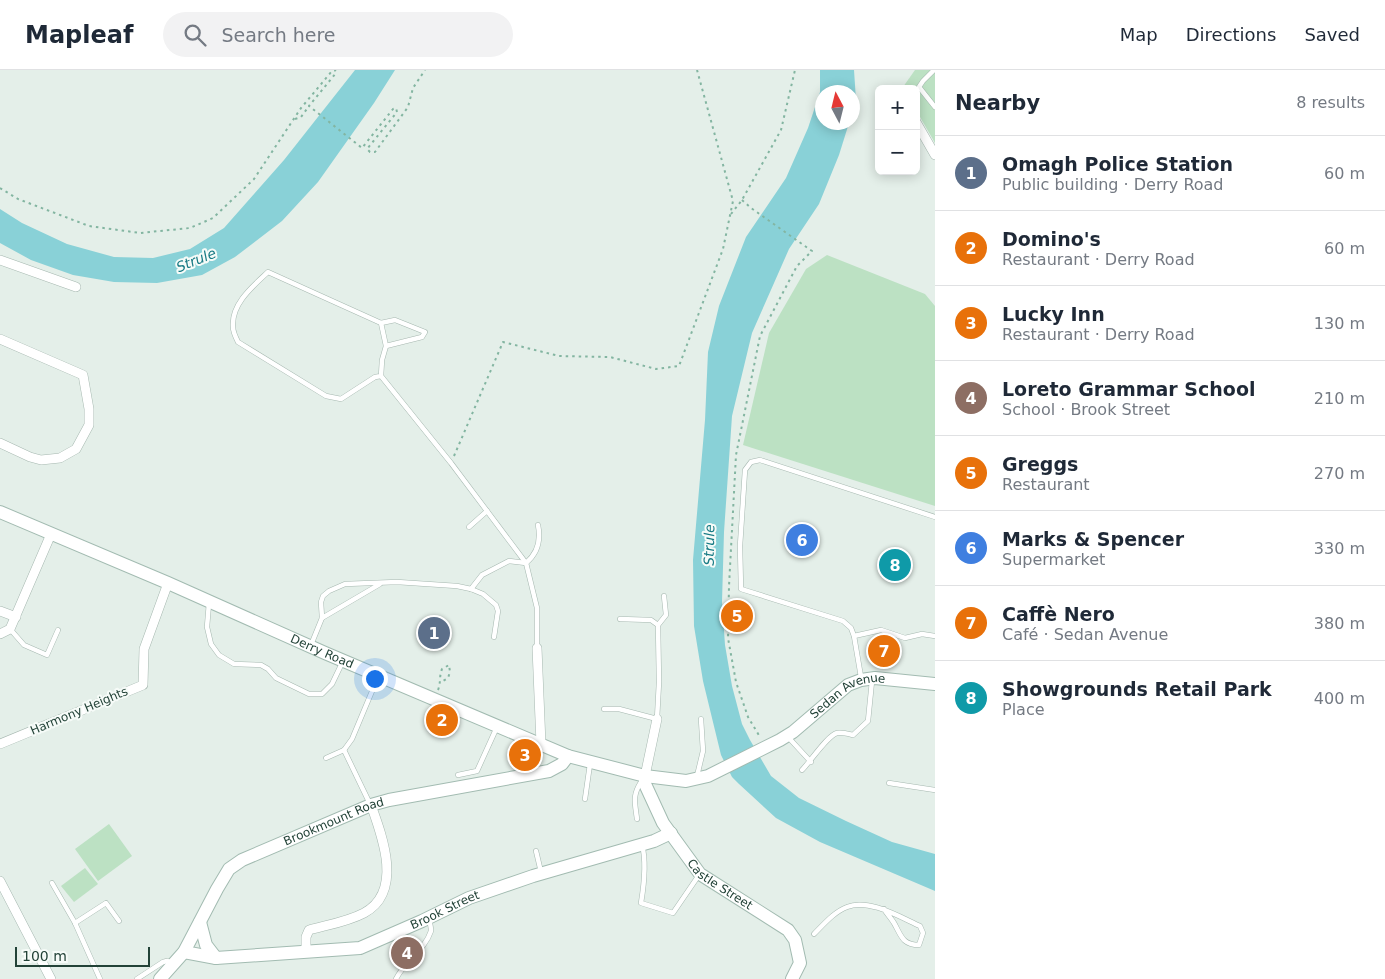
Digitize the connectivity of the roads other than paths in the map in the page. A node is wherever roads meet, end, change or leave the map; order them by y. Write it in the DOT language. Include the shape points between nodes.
graph roads {
  1 [pos="934,70"];
  2 [pos="935,107"];
  3 [pos="920,129"];
  4 [pos="935,156"];
  5 [pos="0,260"];
  6 [pos="76,287"];
  7 [pos="381,323"];
  8 [pos="0,339"];
  9 [pos="386,346"];
  10 [pos="381,376"];
  11 [pos="0,443"];
  12 [pos="487,511"];
  13 [pos="0,512"];
  14 [pos="935,517"];
  15 [pos="538,525"];
  16 [pos="469,527"];
  17 [pos="51,534"];
  18 [pos="526,563"];
  19 [pos="168,583"];
  20 [pos="366,583"];
  21 [pos="381,583"];
  22 [pos="371,589"];
  23 [pos="471,589"];
  24 [pos="664,596"];
  25 [pos="210,601"];
  26 [pos="0,611"];
  27 [pos="16,617"];
  28 [pos="322,618"];
  29 [pos="620,619"];
  30 [pos="658,625"];
  31 [pos="10,629"];
  32 [pos="58,630"];
  33 [pos="0,634"];
  34 [pos="854,636"];
  35 [pos="935,636"];
  36 [pos="494,637"];
  37 [pos="310,646"];
  38 [pos="537,648"];
  39 [pos="343,661"];
  40 [pos="378,676"];
  41 [pos="867,679"];
  42 [pos="935,684"];
  43 [pos="604,709"];
  44 [pos="656,719"];
  45 [pos="701,719"];
  46 [pos="497,726"];
  47 [pos="787,736"];
  48 [pos="0,744"];
  49 [pos="541,744"];
  50 [pos="344,750"];
  51 [pos="568,756"];
  52 [pos="326,758"];
  53 [pos="811,762"];
  54 [pos="590,763"];
  55 [pos="802,770"];
  56 [pos="458,775"];
  57 [pos="645,776"];
  58 [pos="702,778"];
  59 [pos="889,783"];
  60 [pos="935,790"];
  61 [pos="585,799"];
  62 [pos="371,805"];
  63 [pos="637,819"];
  64 [pos="671,833"];
  65 [pos="642,844"];
  66 [pos="536,851"];
  67 [pos="542,873"];
  68 [pos="700,874"];
  69 [pos="0,881"];
  70 [pos="52,883"];
  71 [pos="884,909"];
  72 [pos="429,918"];
  73 [pos="119,921"];
  74 [pos="200,922"];
  75 [pos="75,923"];
  76 [pos="814,934"];
  77 [pos="306,951"];
  78 [pos="184,952"];
  79 [pos="216,958"];
  80 [pos="174,963"];
  81 [pos="50,979"];
  82 [pos="100,979"];
  83 [pos="136,979"];
  84 [pos="160,979"];
  85 [pos="396,979"];
  86 [pos="792,979"];
  1 -- 2 [label="lane" via="919,87"];
  3 -- 4 [label="street"];
  5 -- 6 [label="street"];
  7 -- 9 [label="lane"];
  7 -- 9 [label="lane" via="395,320 425,332 422,338"];
  7 -- 10 [label="lane" via="268,272 247,292 235,314 233,328 238,342 326,396 341,399"];
  8 -- 11 [label="street" via="83,375 89,425 76,449 60,458 40,460"];
  9 -- 10 [label="lane"];
  10 -- 12 [label="lane"];
  12 -- 16 [label="lane"];
  12 -- 18 [label="lane"];
  13 -- 17 [label="street, Derry Road"];
  14 -- 34 [label="lane" via="760,460 751,462 745,470 741,589 838,619 851,628"];
  15 -- 18 [label="lane" via="540,536 535,555"];
  17 -- 19 [label="street, Derry Road"];
  17 -- 27 [label="street"];
  18 -- 23 [label="lane" via="509,561 482,575"];
  18 -- 38 [label="lane" via="537,608"];
  19 -- 25 [label="street, Derry Road"];
  19 -- 48 [label="street, Harmony Heights" via="144,649 143,684"];
  20 -- 21 [label="lane"];
  20 -- 22 [label="lane"];
  20 -- 28 [label="lane" via="345,584 329,591 321,602"];
  21 -- 22 [label="lane"];
  21 -- 23 [label="lane"];
  22 -- 28 [label="lane"];
  23 -- 36 [label="lane" via="496,605"];
  24 -- 30 [label="lane" via="666,615"];
  25 -- 37 [label="street, Derry Road"];
  25 -- 39 [label="lane" via="207,627 211,644 219,655 234,664 262,665 276,678 309,694 322,694 332,684"];
  26 -- 27 [label="street"];
  27 -- 31 [label="street"];
  28 -- 37 [label="lane"];
  29 -- 30 [label="lane" via="651,620"];
  30 -- 44 [label="lane"];
  31 -- 32 [label="lane" via="24,645 47,655"];
  31 -- 33 [label="street"];
  34 -- 35 [label="lane" via="881,630 905,638 922,634"];
  34 -- 41 [label="lane"];
  37 -- 39 [label="street, Derry Road"];
  38 -- 49 [label="street"];
  39 -- 40 [label="street, Derry Road"];
  40 -- 46 [label="street, Derry Road"];
  40 -- 50 [label="lane" via="352,739"];
  41 -- 42 [label="street, Sedan Avenue"];
  41 -- 47 [label="street, Sedan Avenue" via="848,685"];
  41 -- 53 [label="lane" via="868,721 853,734 837,733 829,738"];
  43 -- 44 [label="lane" via="619,709"];
  44 -- 57 [label="street"];
  45 -- 58 [label="lane"];
  46 -- 49 [label="street, Derry Road"];
  46 -- 56 [label="lane" via="477,771"];
  47 -- 53 [label="lane"];
  47 -- 58 [label="street, Sedan Avenue"];
  49 -- 51 [label="street, Derry Road"];
  50 -- 52 [label="lane"];
  50 -- 62 [label="lane"];
  51 -- 54 [label="street, Derry Road"];
  51 -- 62 [label="street, Brookmount Road" via="562,764 549,771"];
  53 -- 55 [label="lane"];
  54 -- 57 [label="street, Derry Road"];
  54 -- 61 [label="lane"];
  57 -- 58 [label="street, Derry Road" via="686,781"];
  57 -- 63 [label="lane" via="634,797"];
  57 -- 64 [label="street, Castle Street" via="663,824"];
  59 -- 60 [label="lane"];
  62 -- 74 [label="street, Brookmount Road" via="242,860 229,869"];
  62 -- 77 [label="street" via="387,862 387,884 366,912 347,921 309,930"];
  64 -- 65 [label="street, Brook Street"];
  64 -- 68 [label="street, Castle Street"];
  65 -- 67 [label="street, Brook Street"];
  65 -- 68 [label="lane" via="644,878 641,903 672,913"];
  66 -- 67 [label="lane"];
  67 -- 72 [label="street, Brook Street" via="469,898"];
  68 -- 86 [label="street, Castle Street" via="788,930 800,943 800,963"];
  69 -- 81 [label="street"];
  70 -- 75 [label="lane"];
  71 -- 71 [label="lane" via="920,926 923,933 919,945 902,940"];
  71 -- 76 [label="lane" via="859,904 846,907"];
  72 -- 77 [label="street, Brook Street" via="360,948"];
  72 -- 85 [label="lane" via="431,930 428,936"];
  73 -- 75 [label="lane" via="106,903"];
  74 -- 78 [label="street, Brookmount Road"];
  74 -- 79 [label="street" via="206,945"];
  75 -- 82 [label="lane"];
  77 -- 79 [label="street, Brook Street"];
  78 -- 79 [label="street, Brook Street"];
  78 -- 80 [label="street, Brookmount Road"];
  80 -- 83 [label="lane" via="162,962"];
  80 -- 84 [label="street, Brookmount Road"];
}
